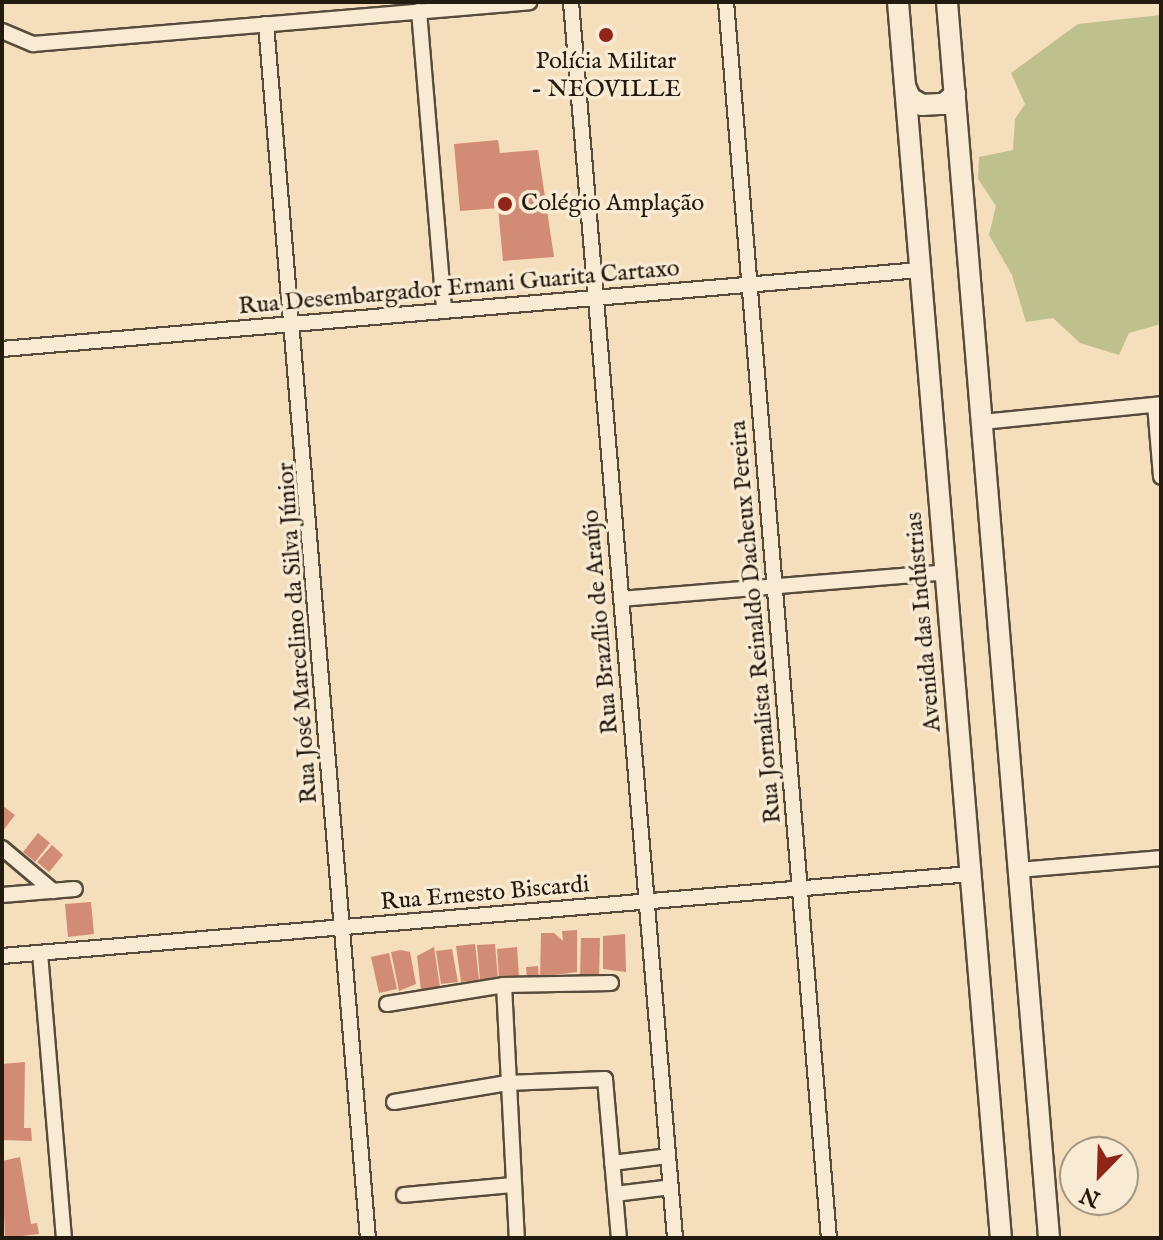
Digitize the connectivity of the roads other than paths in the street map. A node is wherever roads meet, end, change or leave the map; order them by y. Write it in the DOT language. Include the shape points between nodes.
graph roads {
  1 [pos="529,2"];
  2 [pos="571,2"];
  3 [pos="726,2"];
  4 [pos="898,2"];
  5 [pos="947,2"];
  6 [pos="419,11"];
  7 [pos="266,24"];
  8 [pos="2,31"];
  9 [pos="905,86"];
  10 [pos="955,94"];
  11 [pos="920,270"];
  12 [pos="750,285"];
  13 [pos="596,298"];
  14 [pos="444,311"];
  15 [pos="295,324"];
  16 [pos="2,349"];
  17 [pos="1158,404"];
  18 [pos="982,422"];
  19 [pos="1161,477"];
  20 [pos="946,572"];
  21 [pos="775,587"];
  22 [pos="621,599"];
  23 [pos="2,848"];
  24 [pos="1161,858"];
  25 [pos="1019,870"];
  26 [pos="971,874"];
  27 [pos="75,889"];
  28 [pos="800,889"];
  29 [pos="53,891"];
  30 [pos="2,895"];
  31 [pos="647,902"];
  32 [pos="343,928"];
  33 [pos="40,953"];
  34 [pos="2,956"];
  35 [pos="611,983"];
  36 [pos="504,985"];
  37 [pos="387,1004"];
  38 [pos="507,1083"];
  39 [pos="394,1102"];
  40 [pos="668,1156"];
  41 [pos="612,1163"];
  42 [pos="511,1185"];
  43 [pos="671,1187"];
  44 [pos="615,1194"];
  45 [pos="404,1195"];
  46 [pos="64,1238"];
  47 [pos="368,1238"];
  48 [pos="517,1238"];
  49 [pos="619,1238"];
  50 [pos="675,1238"];
  51 [pos="829,1238"];
  52 [pos="1001,1238"];
  53 [pos="1049,1238"];
  1 -- 6 [label="street"];
  2 -- 13 [label="street, Rua Brazílio de Araújo"];
  3 -- 12 [label="street, Rua Jornalista Reinaldo Dacheux Pereira"];
  4 -- 9 [label="main road, Avenida das Indústrias"];
  5 -- 10 [label="main road"];
  6 -- 7 [label="street"];
  6 -- 14 [label="street"];
  7 -- 8 [label="street" via="33,44"];
  7 -- 15 [label="street, Rua José Marcelino da Silva Júnior"];
  9 -- 10 [label="main road" via="910,98 922,105 944,104"];
  9 -- 11 [label="main road, Avenida das Indústrias"];
  10 -- 18 [label="main road"];
  11 -- 12 [label="street, Rua Desembargador Ernani Guarita Cartaxo"];
  11 -- 20 [label="main road, Avenida das Indústrias"];
  12 -- 13 [label="street, Rua Desembargador Ernani Guarita Cartaxo"];
  12 -- 21 [label="street, Rua Jornalista Reinaldo Dacheux Pereira"];
  13 -- 14 [label="street, Rua Desembargador Ernani Guarita Cartaxo"];
  13 -- 22 [label="street, Rua Brazílio de Araújo"];
  14 -- 15 [label="street, Rua Desembargador Ernani Guarita Cartaxo"];
  15 -- 16 [label="street, Rua Desembargador Ernani Guarita Cartaxo"];
  15 -- 32 [label="street, Rua José Marcelino da Silva Júnior"];
  17 -- 18 [label="street"];
  17 -- 19 [label="street"];
  18 -- 25 [label="main road"];
  20 -- 21 [label="street"];
  20 -- 26 [label="main road, Avenida das Indústrias"];
  21 -- 22 [label="street"];
  21 -- 28 [label="street, Rua Jornalista Reinaldo Dacheux Pereira"];
  22 -- 31 [label="street, Rua Brazílio de Araújo"];
  23 -- 29 [label="street"];
  24 -- 25 [label="street"];
  25 -- 53 [label="main road"];
  26 -- 28 [label="street, Rua Ernesto Biscardi"];
  26 -- 52 [label="main road, Avenida das Indústrias"];
  27 -- 29 [label="street"];
  28 -- 31 [label="street, Rua Ernesto Biscardi"];
  28 -- 51 [label="street, Rua Jornalista Reinaldo Dacheux Pereira"];
  29 -- 30 [label="street"];
  31 -- 32 [label="street, Rua Ernesto Biscardi"];
  31 -- 40 [label="street, Rua Brazílio de Araújo"];
  32 -- 33 [label="street, Rua Ernesto Biscardi"];
  32 -- 47 [label="street, Rua José Marcelino da Silva Júnior"];
  33 -- 34 [label="street, Rua Ernesto Biscardi"];
  33 -- 46 [label="street"];
  35 -- 36 [label="street"];
  36 -- 37 [label="street"];
  36 -- 38 [label="street"];
  38 -- 39 [label="street"];
  38 -- 41 [label="street" via="605,1079"];
  38 -- 42 [label="street"];
  40 -- 41 [label="street"];
  40 -- 43 [label="street, Rua Brazílio de Araújo"];
  41 -- 44 [label="street"];
  42 -- 45 [label="street"];
  42 -- 48 [label="street"];
  43 -- 44 [label="street"];
  43 -- 50 [label="street, Rua Brazílio de Araújo"];
  44 -- 49 [label="street"];
}
